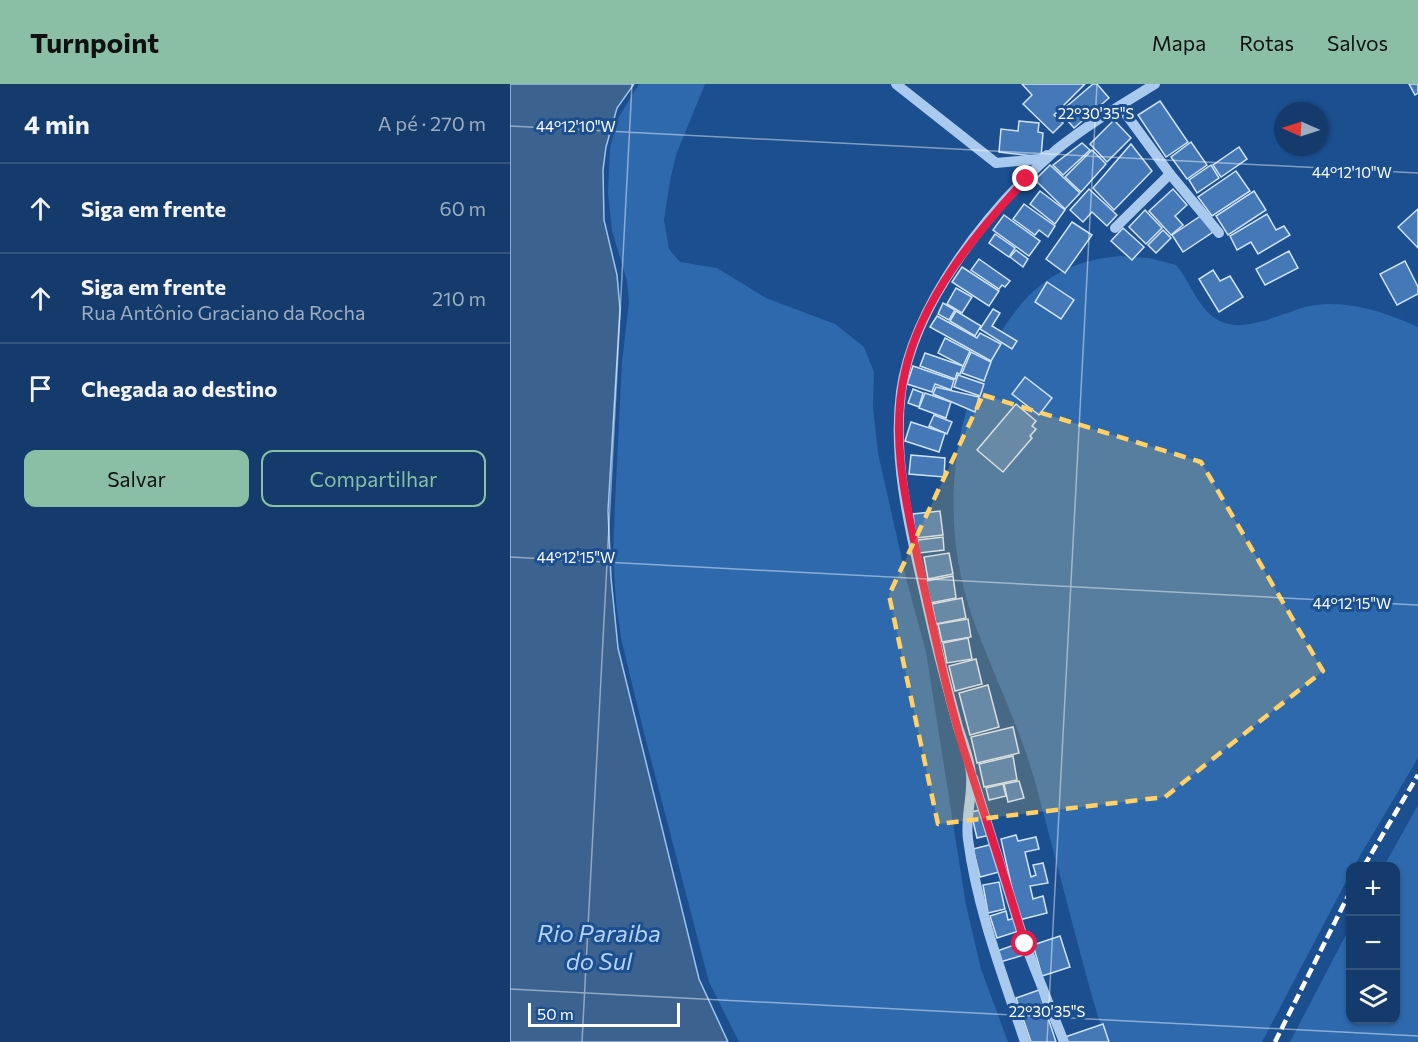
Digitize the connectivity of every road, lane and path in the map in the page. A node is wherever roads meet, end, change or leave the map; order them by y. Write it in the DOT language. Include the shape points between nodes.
graph roads {
  1 [pos="896,84"];
  2 [pos="1155,84"];
  3 [pos="1120,106"];
  4 [pos="1065,144"];
  5 [pos="1170,174"];
  6 [pos="1115,228"];
  7 [pos="1219,233"];
  8 [pos="972,775"];
  9 [pos="1026,1042"];
  10 [pos="1064,1042"];
  1 -- 4 [label="street" via="996,163 1040,159"];
  2 -- 3 [label="street"];
  3 -- 4 [label="street"];
  3 -- 5 [label="street"];
  4 -- 8 [label="street" via="999,208 947,278 911,351 901,394 901,473 931,621"];
  5 -- 6 [label="street"];
  5 -- 7 [label="street"];
  8 -- 9 [label="street" via="966,816 977,890"];
  8 -- 10 [label="street" via="1025,944"];
}
